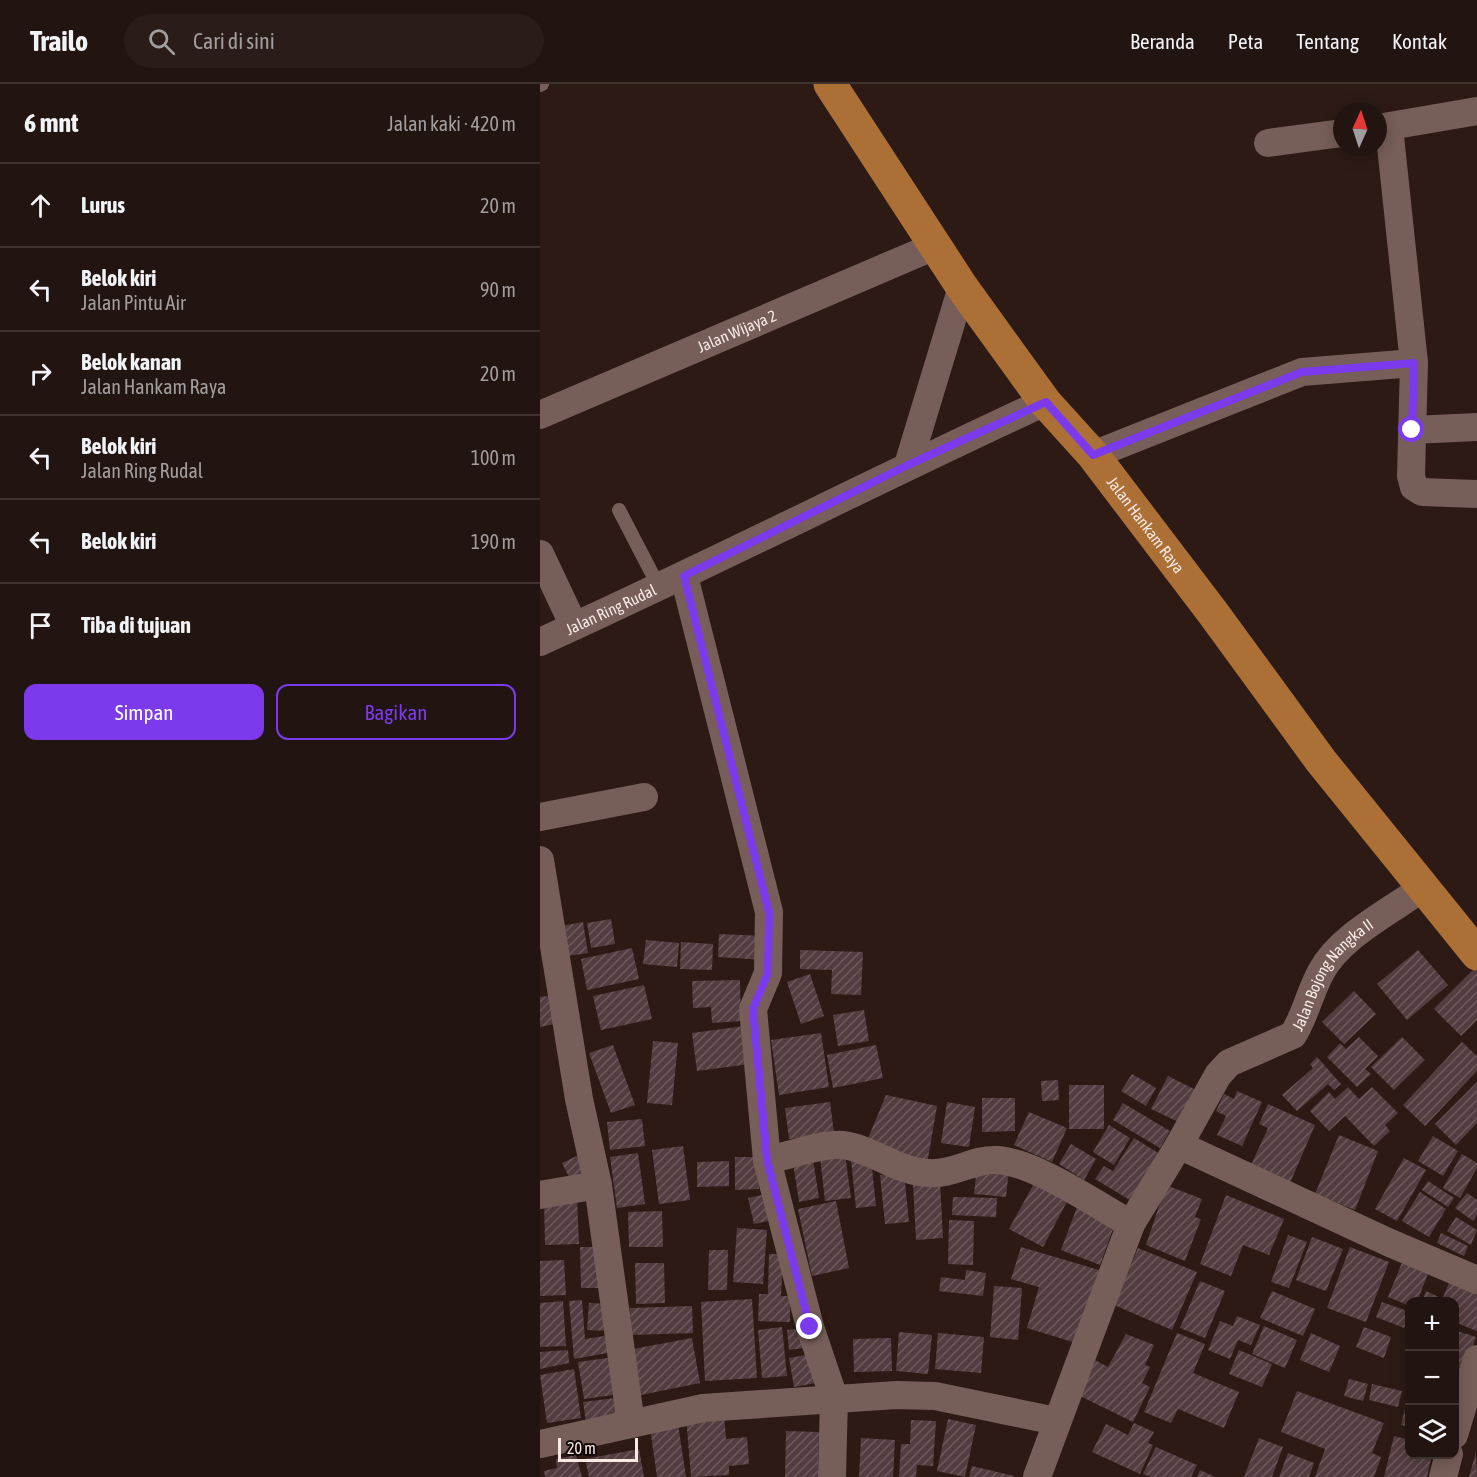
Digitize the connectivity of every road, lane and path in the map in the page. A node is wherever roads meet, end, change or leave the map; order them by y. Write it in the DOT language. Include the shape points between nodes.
graph roads {
  1 [pos="830,84"];
  2 [pos="1477,111"];
  3 [pos="1387,127"];
  4 [pos="1333,134"];
  5 [pos="1268,143"];
  6 [pos="1387,152"];
  7 [pos="936,246"];
  8 [pos="962,287"];
  9 [pos="1414,363"];
  10 [pos="1046,402"];
  11 [pos="540,415"];
  12 [pos="1477,427"];
  13 [pos="1412,430"];
  14 [pos="1093,455"];
  15 [pos="908,465"];
  16 [pos="1477,494"];
  17 [pos="619,510"];
  18 [pos="540,554"];
  19 [pos="672,582"];
  20 [pos="574,626"];
  21 [pos="540,642"];
  22 [pos="644,797"];
  23 [pos="540,818"];
  24 [pos="540,860"];
  25 [pos="1424,887"];
  26 [pos="1477,954"];
  27 [pos="1179,1145"];
  28 [pos="767,1160"];
  29 [pos="598,1185"];
  30 [pos="540,1195"];
  31 [pos="1131,1224"];
  32 [pos="1477,1280"];
  33 [pos="1477,1359"];
  34 [pos="834,1398"];
  35 [pos="1056,1421"];
  36 [pos="1459,1421"];
  37 [pos="631,1424"];
  38 [pos="540,1444"];
  39 [pos="1448,1459"];
  40 [pos="1045,1474"];
  41 [pos="832,1477"];
  42 [pos="1443,1477"];
  1 -- 7 [label="main road, Jalan Hankam Raya"];
  2 -- 3 [label="street"];
  4 -- 5 [label="street"];
  6 -- 9 [label="street"];
  7 -- 8 [label="main road, Jalan Hankam Raya"];
  7 -- 11 [label="street, Jalan Wijaya 2"];
  8 -- 10 [label="main road, Jalan Hankam Raya"];
  8 -- 15 [label="street"];
  9 -- 13 [label="street"];
  9 -- 14 [label="street" via="1302,372"];
  10 -- 14 [label="main road, Jalan Hankam Raya"];
  10 -- 15 [label="street, Jalan Ring Rudal"];
  12 -- 13 [label="street"];
  13 -- 16 [label="street" via="1414,487 1422,492"];
  14 -- 25 [label="main road, Jalan Hankam Raya" via="1321,761"];
  15 -- 19 [label="street, Jalan Ring Rudal"];
  17 -- 19 [label="lane"];
  18 -- 20 [label="street"];
  19 -- 20 [label="street, Jalan Ring Rudal"];
  19 -- 28 [label="street" via="769,912 768,973 753,1009"];
  20 -- 21 [label="street, Jalan Ring Rudal"];
  22 -- 23 [label="street"];
  24 -- 29 [label="street" via="579,1099"];
  25 -- 26 [label="main road, Jalan Hankam Raya"];
  25 -- 27 [label="street, Jalan Bojong Nangka II" via="1333,954 1321,971 1293,1035 1229,1062"];
  27 -- 31 [label="street, Jalan Bojong Nangka II"];
  27 -- 32 [label="street"];
  28 -- 31 [label="street" via="838,1145 929,1173 947,1172 983,1160 1011,1161"];
  28 -- 34 [label="street" via="810,1327"];
  29 -- 30 [label="street"];
  29 -- 37 [label="street"];
  31 -- 35 [label="street, Jalan Bojong Nangka II"];
  33 -- 36 [label="street"];
  34 -- 35 [label="street" via="935,1396"];
  34 -- 37 [label="street" via="703,1408"];
  34 -- 41 [label="street"];
  35 -- 40 [label="street, Jalan Bojong Nangka II"];
  37 -- 38 [label="street"];
  39 -- 42 [label="street"];
}
